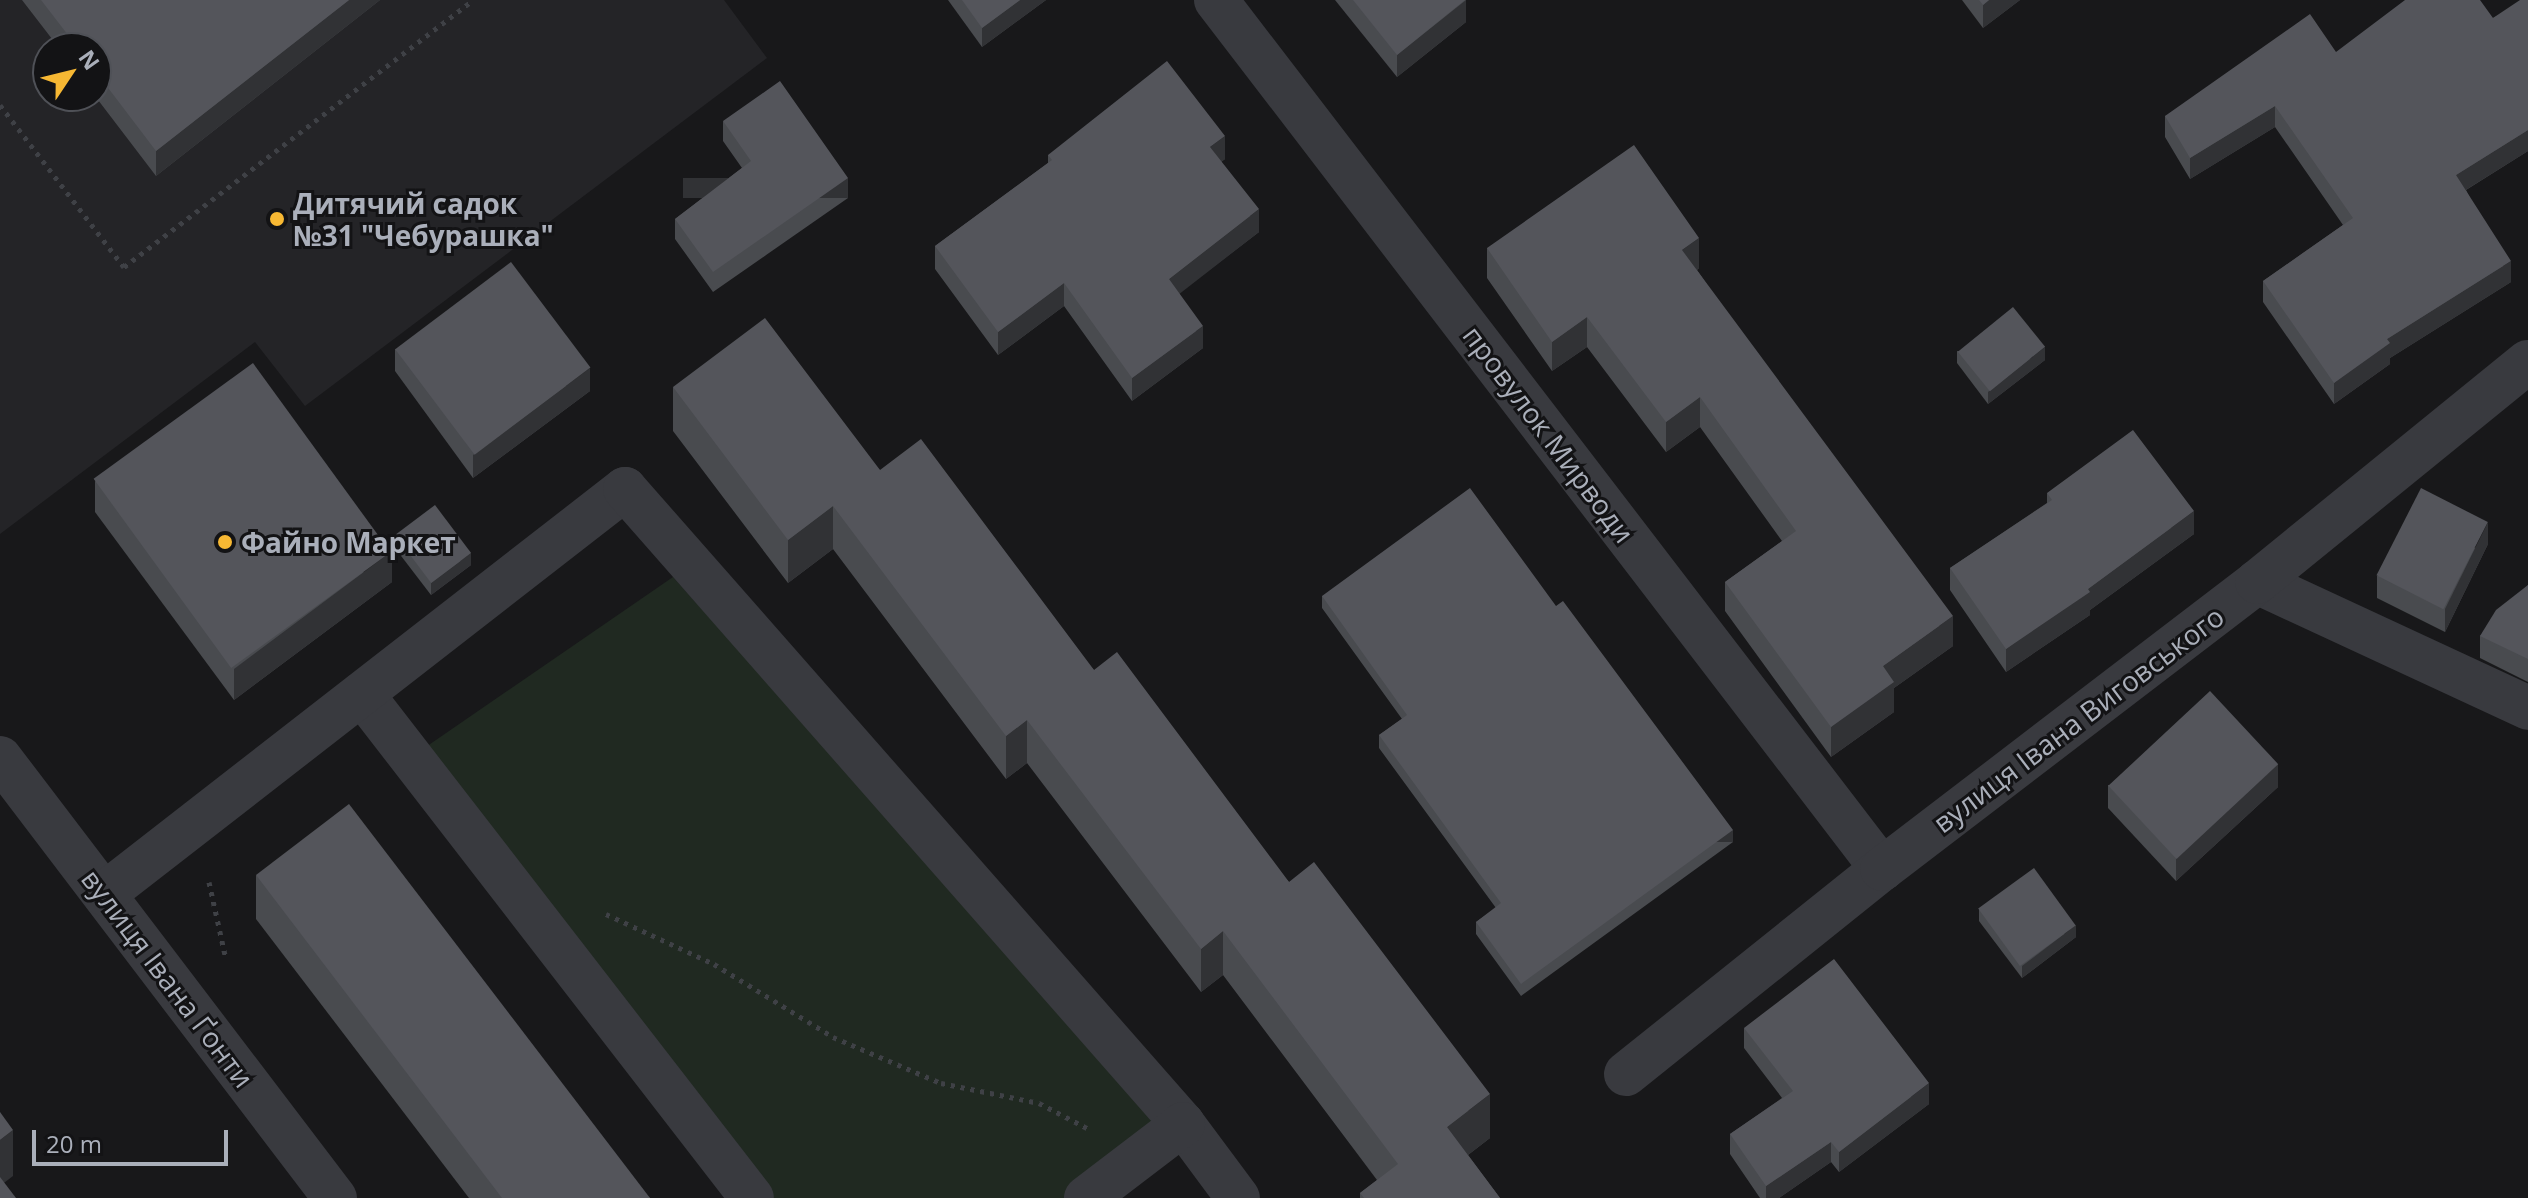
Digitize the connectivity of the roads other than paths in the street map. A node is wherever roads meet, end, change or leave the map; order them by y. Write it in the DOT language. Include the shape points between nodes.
graph roads {
  1 [pos="1216,0"];
  2 [pos="2528,362"];
  3 [pos="2257,582"];
  4 [pos="362,694"];
  5 [pos="2528,708"];
  6 [pos="0,758"];
  7 [pos="1882,869"];
  8 [pos="104,894"];
  9 [pos="1626,1074"];
  10 [pos="1183,1124"];
  11 [pos="335,1198"];
  12 [pos="752,1198"];
  13 [pos="1086,1198"];
  14 [pos="1238,1198"];
  1 -- 7 [label="street, провулок Мирводи"];
  2 -- 3 [label="street, вулиця Івана Виговського"];
  3 -- 5 [label="street"];
  3 -- 7 [label="street, вулиця Івана Виговського"];
  4 -- 8 [label="street"];
  4 -- 10 [label="street" via="625,489"];
  4 -- 12 [label="street"];
  6 -- 8 [label="street, вулиця Івана Ґонти"];
  7 -- 9 [label="street, вулиця Івана Виговського"];
  8 -- 11 [label="street, вулиця Івана Ґонти"];
  10 -- 13 [label="street"];
  10 -- 14 [label="street"];
}
